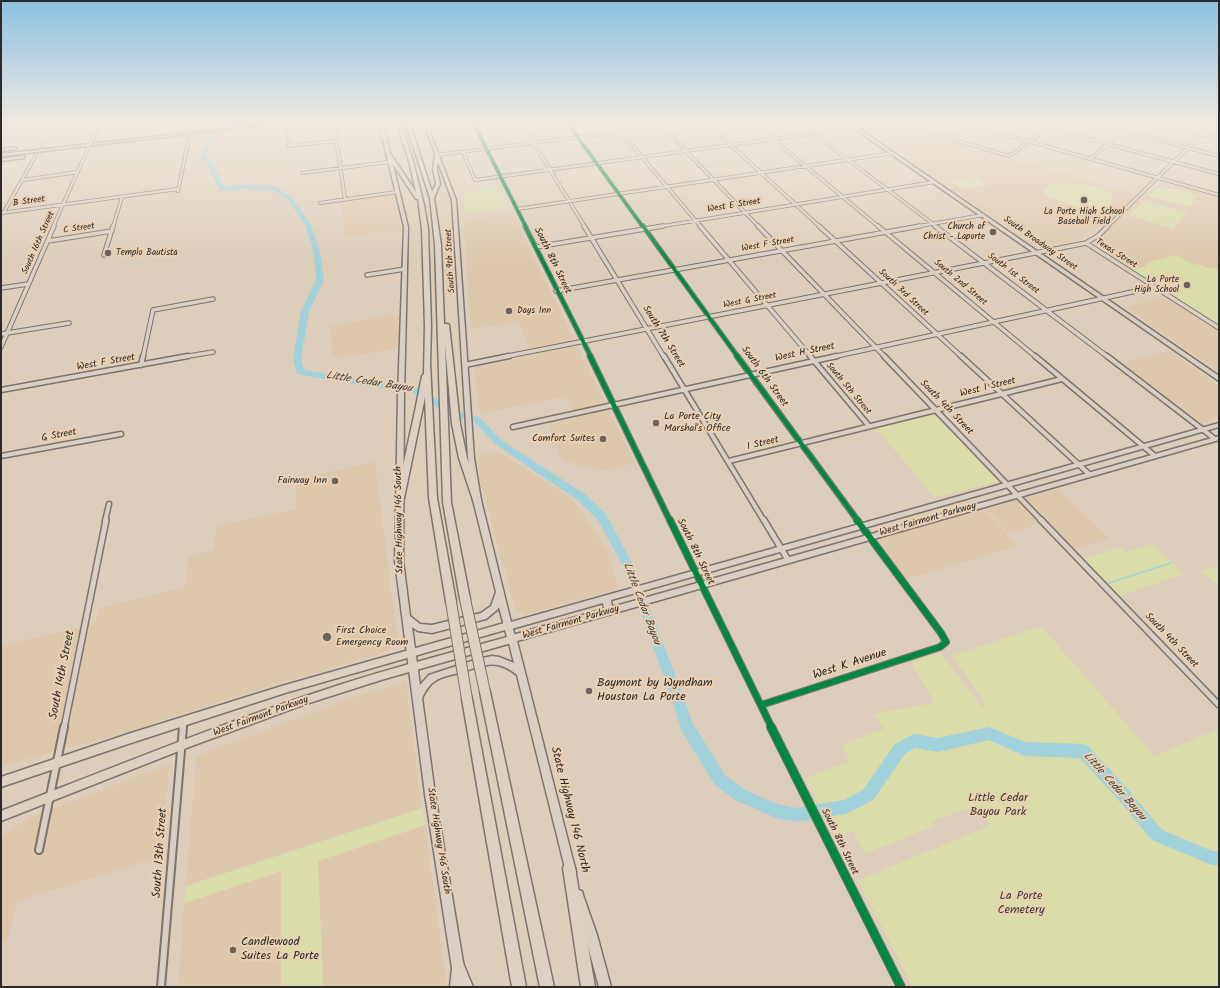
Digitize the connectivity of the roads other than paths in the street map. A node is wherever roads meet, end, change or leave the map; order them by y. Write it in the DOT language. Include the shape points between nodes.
graph roads {
  1 [pos="28,170"];
  2 [pos="182,170"];
  3 [pos="324,170"];
  4 [pos="340,170"];
  5 [pos="391,170"];
  6 [pos="399,170"];
  7 [pos="413,170"];
  8 [pos="423,170"];
  9 [pos="435,170"];
  10 [pos="443,170"];
  11 [pos="471,170"];
  12 [pos="497,170"];
  13 [pos="551,170"];
  14 [pos="602,170"];
  15 [pos="653,170"];
  16 [pos="704,170"];
  17 [pos="758,170"];
  18 [pos="780,170"];
  19 [pos="811,170"];
  20 [pos="863,170"];
  21 [pos="917,170"];
  22 [pos="1131,170"];
  23 [pos="1165,170"];
  24 [pos="1204,170"];
  25 [pos="78,172"];
  26 [pos="302,173"];
  27 [pos="761,173"];
  28 [pos="1219,174"];
  29 [pos="500,177"];
  30 [pos="1157,178"];
  31 [pos="22,180"];
  32 [pos="714,180"];
  33 [pos="934,182"];
  34 [pos="668,187"];
  35 [pos="888,189"];
  36 [pos="397,192"];
  37 [pos="619,194"];
  38 [pos="1219,195"];
  39 [pos="843,196"];
  40 [pos="122,197"];
  41 [pos="432,198"];
  42 [pos="345,199"];
  43 [pos="320,202"];
  44 [pos="569,202"];
  45 [pos="64,204"];
  46 [pos="795,204"];
  47 [pos="422,205"];
  48 [pos="517,209"];
  49 [pos="3,212"];
  50 [pos="746,212"];
  51 [pos="983,215"];
  52 [pos="697,220"];
  53 [pos="934,224"];
  54 [pos="645,229"];
  55 [pos="112,231"];
  56 [pos="886,232"];
  57 [pos="592,238"];
  58 [pos="48,241"];
  59 [pos="835,241"];
  60 [pos="1086,243"];
  61 [pos="536,247"];
  62 [pos="782,251"];
  63 [pos="1037,253"];
  64 [pos="104,255"];
  65 [pos="729,260"];
  66 [pos="985,263"];
  67 [pos="405,269"];
  68 [pos="675,270"];
  69 [pos="935,273"];
  70 [pos="367,275"];
  71 [pos="440,277"];
  72 [pos="618,280"];
  73 [pos="28,284"];
  74 [pos="881,284"];
  75 [pos="1155,287"];
  76 [pos="1,288"];
  77 [pos="556,291"];
  78 [pos="825,295"];
  79 [pos="1102,298"];
  80 [pos="213,300"];
  81 [pos="768,306"];
  82 [pos="1047,310"];
  83 [pos="709,317"];
  84 [pos="994,321"];
  85 [pos="69,323"];
  86 [pos="1219,328"];
  87 [pos="648,329"];
  88 [pos="7,333"];
  89 [pos="1,334"];
  90 [pos="936,334"];
  91 [pos="582,342"];
  92 [pos="1,347"];
  93 [pos="876,347"];
  94 [pos="213,352"];
  95 [pos="814,361"];
  96 [pos="141,365"];
  97 [pos="465,365"];
  98 [pos="751,374"];
  99 [pos="1062,379"];
  100 [pos="1219,379"];
  101 [pos="426,383"];
  102 [pos="685,389"];
  103 [pos="1,390"];
  104 [pos="1001,393"];
  105 [pos="614,404"];
  106 [pos="935,410"];
  107 [pos="1219,425"];
  108 [pos="869,426"];
  109 [pos="513,427"];
  110 [pos="1204,430"];
  111 [pos="121,434"];
  112 [pos="1217,438"];
  113 [pos="802,444"];
  114 [pos="1144,447"];
  115 [pos="1,456"];
  116 [pos="1155,456"];
  117 [pos="729,461"];
  118 [pos="1079,465"];
  119 [pos="1089,474"];
  120 [pos="1008,485"];
  121 [pos="1017,495"];
  122 [pos="476,500"];
  123 [pos="399,503"];
  124 [pos="109,504"];
  125 [pos="936,505"];
  126 [pos="945,515"];
  127 [pos="861,526"];
  128 [pos="870,537"];
  129 [pos="781,548"];
  130 [pos="788,560"];
  131 [pos="694,573"];
  132 [pos="701,586"];
  133 [pos="499,593"];
  134 [pos="606,598"];
  135 [pos="609,612"];
  136 [pos="407,618"];
  137 [pos="508,626"];
  138 [pos="512,639"];
  139 [pos="946,642"];
  140 [pos="411,652"];
  141 [pos="413,667"];
  142 [pos="521,673"];
  143 [pos="418,697"];
  144 [pos="760,705"];
  145 [pos="1219,705"];
  146 [pos="183,721"];
  147 [pos="182,746"];
  148 [pos="57,763"];
  149 [pos="1,782"];
  150 [pos="49,797"];
  151 [pos="1,816"];
  152 [pos="39,850"];
  153 [pos="569,868"];
  154 [pos="458,968"];
  155 [pos="161,987"];
  156 [pos="456,987"];
  157 [pos="466,987"];
  158 [pos="519,987"];
  159 [pos="547,987"];
  160 [pos="588,987"];
  161 [pos="605,987"];
  162 [pos="901,987"];
  1 -- 31 [label="street"];
  2 -- 40 [label="street, B Street" via="178,190"];
  3 -- 26 [label="street"];
  4 -- 42 [label="street"];
  5 -- 36 [label="main road, State Highway 146 South"];
  6 -- 47 [label="highway"];
  7 -- 47 [label="highway"];
  8 -- 41 [label="highway"];
  9 -- 41 [label="highway" via="438,184"];
  10 -- 97 [label="main road, South 9th Street" via="454,200"];
  11 -- 29 [label="street" via="475,180"];
  12 -- 29 [label="street, South 8th Street"];
  13 -- 29 [label="street"];
  13 -- 44 [label="street, South 7th Street"];
  14 -- 37 [label="street, South 6th Street"];
  15 -- 34 [label="street, South 5th Street"];
  16 -- 32 [label="street, South 4th Street"];
  17 -- 27 [label="street, South 3rd Street"];
  18 -- 27 [label="street"];
  19 -- 39 [label="street, South 2nd Street"];
  20 -- 35 [label="street, South 1st Street"];
  21 -- 33 [label="main road, South Broadway Street"];
  22 -- 30 [label="street"];
  23 -- 30 [label="street"];
  24 -- 28 [label="street"];
  25 -- 31 [label="street"];
  25 -- 45 [label="street, South 16th Street"];
  27 -- 32 [label="street"];
  27 -- 46 [label="street, South 3rd Street"];
  29 -- 48 [label="street, South 8th Street"];
  30 -- 38 [label="street"];
  30 -- 60 [label="street" via="1099,235"];
  31 -- 49 [label="street"];
  32 -- 34 [label="street"];
  32 -- 50 [label="street, South 4th Street"];
  33 -- 35 [label="street, West E Street"];
  33 -- 51 [label="main road, South Broadway Street"];
  34 -- 37 [label="street"];
  34 -- 52 [label="street, South 5th Street"];
  35 -- 39 [label="street, West E Street"];
  35 -- 53 [label="street, South 1st Street"];
  36 -- 42 [label="street"];
  36 -- 67 [label="main road, State Highway 146 South" via="406,227"];
  37 -- 44 [label="street"];
  37 -- 54 [label="street, South 6th Street"];
  39 -- 46 [label="street, West E Street"];
  39 -- 56 [label="street, South 2nd Street"];
  40 -- 45 [label="street, B Street"];
  40 -- 55 [label="street"];
  41 -- 71 [label="highway"];
  42 -- 43 [label="street"];
  44 -- 48 [label="street"];
  44 -- 57 [label="street, South 7th Street"];
  45 -- 49 [label="street, B Street"];
  45 -- 58 [label="street, South 16th Street"];
  46 -- 50 [label="street, West E Street"];
  46 -- 59 [label="street, South 3rd Street"];
  47 -- 101 [label="highway" via="427,279"];
  48 -- 61 [label="street, South 8th Street"];
  50 -- 52 [label="street, West E Street"];
  50 -- 62 [label="street, South 4th Street"];
  51 -- 53 [label="street, West F Street"];
  51 -- 63 [label="main road, South Broadway Street"];
  52 -- 54 [label="street, West E Street"];
  52 -- 65 [label="street, South 5th Street"];
  53 -- 56 [label="street, West F Street"];
  53 -- 66 [label="street, South 1st Street"];
  54 -- 57 [label="street, West E Street"];
  54 -- 68 [label="street, South 6th Street"];
  55 -- 58 [label="street, C Street"];
  55 -- 64 [label="street"];
  56 -- 59 [label="street, West F Street"];
  56 -- 69 [label="street, South 2nd Street"];
  57 -- 61 [label="street, West E Street"];
  57 -- 72 [label="street, South 7th Street"];
  58 -- 73 [label="street, South 16th Street"];
  59 -- 62 [label="street, West F Street"];
  59 -- 74 [label="street, South 3rd Street"];
  60 -- 63 [label="street, West G Street"];
  60 -- 75 [label="street, Texas Street"];
  61 -- 77 [label="street, South 8th Street"];
  62 -- 65 [label="street, West F Street"];
  62 -- 78 [label="street, South 4th Street"];
  63 -- 66 [label="street, West G Street"];
  63 -- 79 [label="main road, South Broadway Street"];
  65 -- 68 [label="street, West F Street"];
  65 -- 81 [label="street, South 5th Street"];
  66 -- 69 [label="street, West G Street"];
  66 -- 82 [label="street, South 1st Street"];
  67 -- 70 [label="street"];
  67 -- 123 [label="main road, State Highway 146 South"];
  68 -- 72 [label="street, West F Street"];
  68 -- 83 [label="street, South 6th Street"];
  69 -- 74 [label="street, West G Street"];
  69 -- 84 [label="street, South 2nd Street"];
  71 -- 122 [label="highway" via="456,424"];
  71 -- 159 [label="highway, bridge" via="447,502 484,692"];
  72 -- 77 [label="street, West F Street"];
  72 -- 87 [label="street, South 7th Street"];
  73 -- 76 [label="street"];
  73 -- 88 [label="street, South 16th Street"];
  74 -- 78 [label="street, West G Street"];
  74 -- 90 [label="street, South 3rd Street"];
  75 -- 79 [label="street, West H Street"];
  75 -- 86 [label="street, Texas Street"];
  77 -- 91 [label="street, South 8th Street"];
  78 -- 81 [label="street, West G Street"];
  78 -- 93 [label="street, South 4th Street"];
  79 -- 82 [label="street, West H Street"];
  79 -- 100 [label="main road, South Broadway Street"];
  80 -- 96 [label="street" via="153,310"];
  81 -- 83 [label="street, West G Street"];
  81 -- 95 [label="street, South 5th Street"];
  82 -- 84 [label="street, West H Street"];
  82 -- 110 [label="street, South 1st Street"];
  83 -- 87 [label="street, West G Street"];
  83 -- 98 [label="street, South 6th Street"];
  84 -- 90 [label="street, West H Street"];
  84 -- 99 [label="street, South 2nd Street"];
  85 -- 88 [label="street"];
  87 -- 91 [label="street, West G Street"];
  87 -- 102 [label="street, South 7th Street"];
  88 -- 89 [label="street"];
  88 -- 92 [label="street, South 16th Street"];
  90 -- 93 [label="street, West H Street"];
  90 -- 104 [label="street, South 3rd Street"];
  91 -- 97 [label="street, West G Street"];
  91 -- 105 [label="street, South 8th Street"];
  93 -- 95 [label="street, West H Street"];
  93 -- 106 [label="street, South 4th Street"];
  94 -- 96 [label="street, West F Street"];
  95 -- 98 [label="street, West H Street"];
  95 -- 108 [label="street, South 5th Street"];
  96 -- 103 [label="street, West F Street"];
  97 -- 122 [label="main road, South 9th Street"];
  98 -- 102 [label="street, West H Street"];
  98 -- 113 [label="street, South 6th Street"];
  99 -- 104 [label="street, West I Street"];
  99 -- 114 [label="street, South 2nd Street"];
  101 -- 123 [label="highway"];
  101 -- 158 [label="highway, bridge" via="433,498"];
  102 -- 105 [label="street, West H Street"];
  102 -- 117 [label="street, South 7th Street"];
  104 -- 106 [label="street, West I Street"];
  104 -- 118 [label="street, South 3rd Street"];
  105 -- 109 [label="street, West H Street"];
  105 -- 131 [label="street, South 8th Street"];
  106 -- 108 [label="street, West I Street"];
  106 -- 120 [label="street, South 4th Street"];
  107 -- 110 [label="main road, West Fairmont Parkway"];
  108 -- 113 [label="street, West I Street"];
  110 -- 112 [label="street, South 1st Street"];
  110 -- 114 [label="main road, West Fairmont Parkway"];
  111 -- 115 [label="street, G Street"];
  112 -- 116 [label="main road, West Fairmont Parkway"];
  113 -- 117 [label="street, I Street"];
  113 -- 127 [label="street, South 6th Street"];
  114 -- 116 [label="street, South 2nd Street"];
  114 -- 118 [label="main road, West Fairmont Parkway"];
  116 -- 119 [label="main road, West Fairmont Parkway"];
  117 -- 129 [label="street, South 7th Street"];
  118 -- 119 [label="street, South 3rd Street"];
  118 -- 120 [label="main road, West Fairmont Parkway"];
  119 -- 121 [label="main road, West Fairmont Parkway"];
  120 -- 121 [label="street, South 4th Street"];
  120 -- 125 [label="main road, West Fairmont Parkway"];
  121 -- 126 [label="main road, West Fairmont Parkway"];
  121 -- 145 [label="street, South 4th Street"];
  122 -- 133 [label="main road"];
  123 -- 136 [label="main road, State Highway 146 South" via="399,561"];
  124 -- 148 [label="street, South 14th Street"];
  125 -- 126 [label="main road"];
  125 -- 127 [label="main road, West Fairmont Parkway"];
  126 -- 128 [label="main road, West Fairmont Parkway"];
  127 -- 128 [label="street, South 6th Street"];
  127 -- 129 [label="main road, West Fairmont Parkway"];
  128 -- 130 [label="main road, West Fairmont Parkway"];
  128 -- 139 [label="street, South 6th Street"];
  129 -- 130 [label="street, South 7th Street"];
  129 -- 131 [label="main road, West Fairmont Parkway"];
  130 -- 132 [label="main road, West Fairmont Parkway"];
  131 -- 132 [label="street, South 8th Street"];
  131 -- 134 [label="main road, West Fairmont Parkway"];
  132 -- 135 [label="main road, West Fairmont Parkway"];
  132 -- 144 [label="street, South 8th Street"];
  133 -- 136 [label="main road" via="497,603 483,616 432,629 418,627"];
  133 -- 137 [label="main road"];
  134 -- 135 [label="main road"];
  134 -- 137 [label="main road, West Fairmont Parkway"];
  135 -- 138 [label="main road, West Fairmont Parkway"];
  136 -- 140 [label="main road, State Highway 146 South"];
  137 -- 138 [label="main road"];
  137 -- 140 [label="main road, West Fairmont Parkway"];
  138 -- 141 [label="main road, West Fairmont Parkway"];
  138 -- 142 [label="main road, State Highway 146 North"];
  139 -- 144 [label="street, West K Avenue" via="940,647"];
  140 -- 141 [label="main road, State Highway 146 South"];
  140 -- 146 [label="main road, West Fairmont Parkway" via="285,688"];
  141 -- 143 [label="main road, State Highway 146 South"];
  141 -- 147 [label="main road, West Fairmont Parkway" via="303,701"];
  142 -- 143 [label="main road" via="508,663 488,660 432,678"];
  142 -- 153 [label="main road, State Highway 146 North"];
  143 -- 154 [label="main road, State Highway 146 South" via="430,794"];
  144 -- 162 [label="street, South 8th Street"];
  146 -- 147 [label="street, South 13th Street"];
  146 -- 148 [label="main road, West Fairmont Parkway"];
  147 -- 150 [label="main road, West Fairmont Parkway"];
  147 -- 155 [label="street, South 13th Street"];
  148 -- 149 [label="main road, West Fairmont Parkway"];
  148 -- 150 [label="street, South 14th Street"];
  150 -- 151 [label="main road, West Fairmont Parkway"];
  150 -- 152 [label="street, South 14th Street"];
  153 -- 160 [label="highway"];
  153 -- 161 [label="main road, State Highway 146 North" via="592,935"];
  154 -- 156 [label="main road, State Highway 146 South"];
  154 -- 157 [label="highway"];
}
